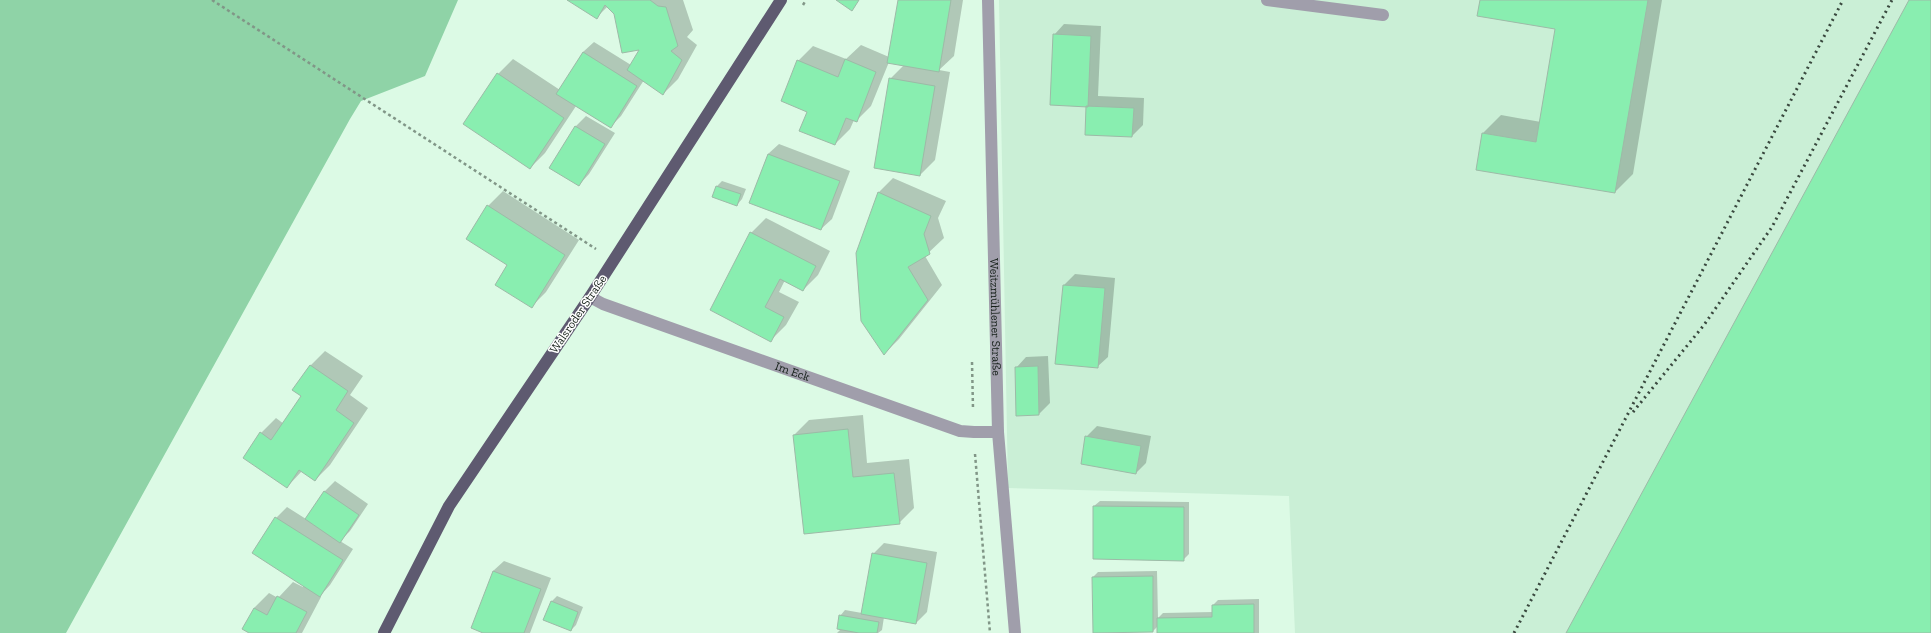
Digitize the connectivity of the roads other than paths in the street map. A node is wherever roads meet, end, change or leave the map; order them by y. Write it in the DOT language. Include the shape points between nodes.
graph roads {
  1 [pos="781,0"];
  2 [pos="988,0"];
  3 [pos="1267,0"];
  4 [pos="1383,15"];
  5 [pos="590,297"];
  6 [pos="998,432"];
  7 [pos="384,633"];
  8 [pos="1015,633"];
  1 -- 5 [label="main road, Walsroder Straße"];
  2 -- 6 [label="street, Weitzmühlener Straße"];
  3 -- 4 [label="street"];
  5 -- 6 [label="street, Im Eck" via="603,304 960,430"];
  5 -- 7 [label="main road, Walsroder Straße" via="449,506"];
  6 -- 8 [label="street, Weitzmühlener Straße"];
}
